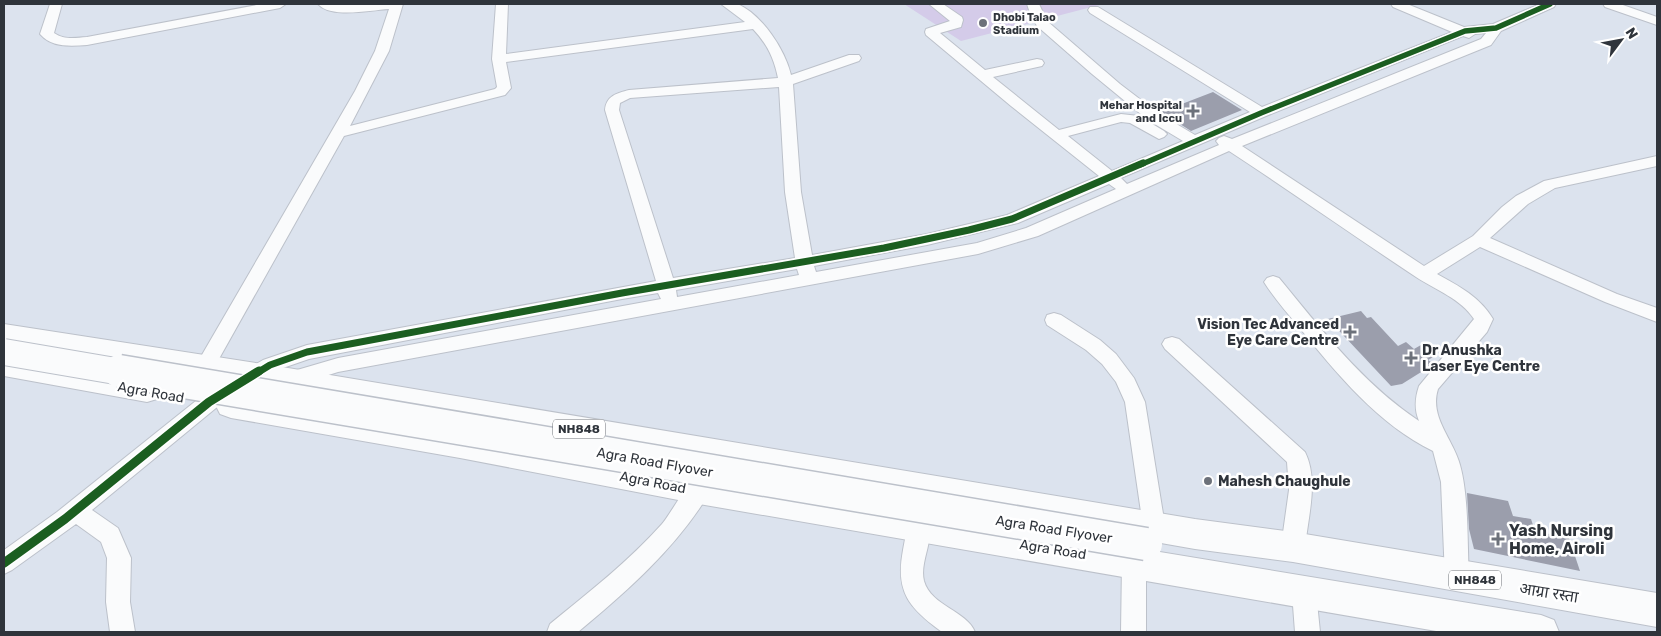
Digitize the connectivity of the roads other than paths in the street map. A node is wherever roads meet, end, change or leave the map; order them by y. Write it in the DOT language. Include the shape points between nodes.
graph roads {
  1 [pos="56,4"];
  2 [pos="280,4"];
  3 [pos="324,4"];
  4 [pos="397,4"];
  5 [pos="502,4"];
  6 [pos="727,4"];
  7 [pos="935,4"];
  8 [pos="1033,4"];
  9 [pos="1397,4"];
  10 [pos="1550,4"];
  11 [pos="1609,4"];
  12 [pos="1094,10"];
  13 [pos="1657,21"];
  14 [pos="754,25"];
  15 [pos="1465,32"];
  16 [pos="1491,35"];
  17 [pos="854,58"];
  18 [pos="499,59"];
  19 [pos="1037,62"];
  20 [pos="983,75"];
  21 [pos="785,82"];
  22 [pos="1261,113"];
  23 [pos="338,133"];
  24 [pos="1212,134"];
  25 [pos="1056,135"];
  26 [pos="1188,144"];
  27 [pos="1231,146"];
  28 [pos="1657,161"];
  29 [pos="1112,178"];
  30 [pos="1128,190"];
  31 [pos="1479,240"];
  32 [pos="805,262"];
  33 [pos="1424,274"];
  34 [pos="808,279"];
  35 [pos="1273,282"];
  36 [pos="666,285"];
  37 [pos="669,305"];
  38 [pos="1657,315"];
  39 [pos="1054,320"];
  40 [pos="4,334"];
  41 [pos="1172,344"];
  42 [pos="4,352"];
  43 [pos="4,366"];
  44 [pos="205,366"];
  45 [pos="256,374"];
  46 [pos="288,379"];
  47 [pos="211,403"];
  48 [pos="1443,446"];
  49 [pos="699,490"];
  50 [pos="76,511"];
  51 [pos="919,527"];
  52 [pos="1204,535"];
  53 [pos="1148,544"];
  54 [pos="1293,547"];
  55 [pos="4,563"];
  56 [pos="1206,574"];
  57 [pos="1456,577"];
  58 [pos="1304,592"];
  59 [pos="1657,610"];
  60 [pos="122,632"];
  61 [pos="559,632"];
  62 [pos="963,632"];
  63 [pos="1133,632"];
  64 [pos="1308,632"];
  65 [pos="1541,632"];
  1 -- 2 [label="street" via="47,34 64,42 87,41"];
  3 -- 4 [label="street" via="335,9"];
  4 -- 23 [label="street" via="382,50"];
  5 -- 18 [label="street"];
  6 -- 14 [label="street"];
  7 -- 20 [label="street" via="957,20 956,24 931,32"];
  8 -- 26 [label="street" via="1042,23"];
  9 -- 15 [label="street"];
  10 -- 16 [label="street"];
  11 -- 13 [label="street"];
  12 -- 22 [label="street"];
  14 -- 18 [label="street"];
  14 -- 21 [label="street" via="773,45"];
  15 -- 16 [label="street"];
  15 -- 22 [label="street"];
  16 -- 27 [label="street"];
  17 -- 21 [label="street"];
  18 -- 23 [label="street" via="504,88 494,95"];
  19 -- 20 [label="street"];
  20 -- 25 [label="street"];
  21 -- 32 [label="street" via="792,185"];
  21 -- 36 [label="street" via="629,94 612,104"];
  22 -- 24 [label="street"];
  23 -- 44 [label="street"];
  24 -- 26 [label="street"];
  24 -- 27 [label="street"];
  25 -- 26 [label="street" via="1121,118 1134,119"];
  25 -- 29 [label="street"];
  26 -- 29 [label="street"];
  27 -- 30 [label="street"];
  27 -- 33 [label="street"];
  28 -- 31 [label="street" via="1550,184 1508,211"];
  29 -- 30 [label="street"];
  29 -- 32 [label="street" via="1012,219"];
  30 -- 34 [label="street" via="1032,232 986,246"];
  31 -- 33 [label="street"];
  31 -- 38 [label="street"];
  32 -- 34 [label="street"];
  32 -- 36 [label="street"];
  33 -- 48 [label="street" via="1466,300 1484,318 1425,394 1424,407"];
  34 -- 37 [label="street"];
  35 -- 48 [label="street" via="1306,323 1375,397 1395,415"];
  36 -- 37 [label="street"];
  36 -- 45 [label="street" via="306,352 270,365"];
  37 -- 46 [label="street" via="338,365"];
  39 -- 53 [label="street" via="1109,359 1124,378 1135,402"];
  40 -- 44 [label="highway, Agra Road / NH848"];
  41 -- 54 [label="street" via="1297,458 1300,480"];
  42 -- 53 [label="highway, Agra Road Flyover, bridge"];
  43 -- 47 [label="highway, Agra Road / NH848"];
  44 -- 45 [label="highway, Agra Road / NH848"];
  44 -- 47 [label="street"];
  45 -- 46 [label="highway, Agra Road / NH848"];
  45 -- 47 [label="street"];
  46 -- 47 [label="street"];
  46 -- 53 [label="highway, Agra Road / NH848"];
  47 -- 49 [label="highway, Agra Road / NH848"];
  47 -- 50 [label="street"];
  48 -- 57 [label="street" via="1453,487"];
  49 -- 51 [label="highway, Agra Road / NH848"];
  49 -- 61 [label="street" via="671,530 640,563"];
  50 -- 55 [label="street"];
  50 -- 60 [label="street" via="110,535 119,558 118,602"];
  51 -- 53 [label="highway, Agra Road / NH848"];
  51 -- 62 [label="street" via="912,580 916,590 941,619"];
  52 -- 53 [label="highway, Agra Road Flyover"];
  52 -- 54 [label="highway, NH848"];
  52 -- 56 [label="highway"];
  53 -- 56 [label="highway, Agra Road / NH848"];
  53 -- 63 [label="street"];
  54 -- 57 [label="highway, आग्रा रस्ता / NH848"];
  56 -- 58 [label="highway, Agra Road / NH848"];
  57 -- 59 [label="highway, आग्रा रस्ता / NH848"];
  58 -- 64 [label="street"];
  58 -- 65 [label="highway, NH848"];
}
